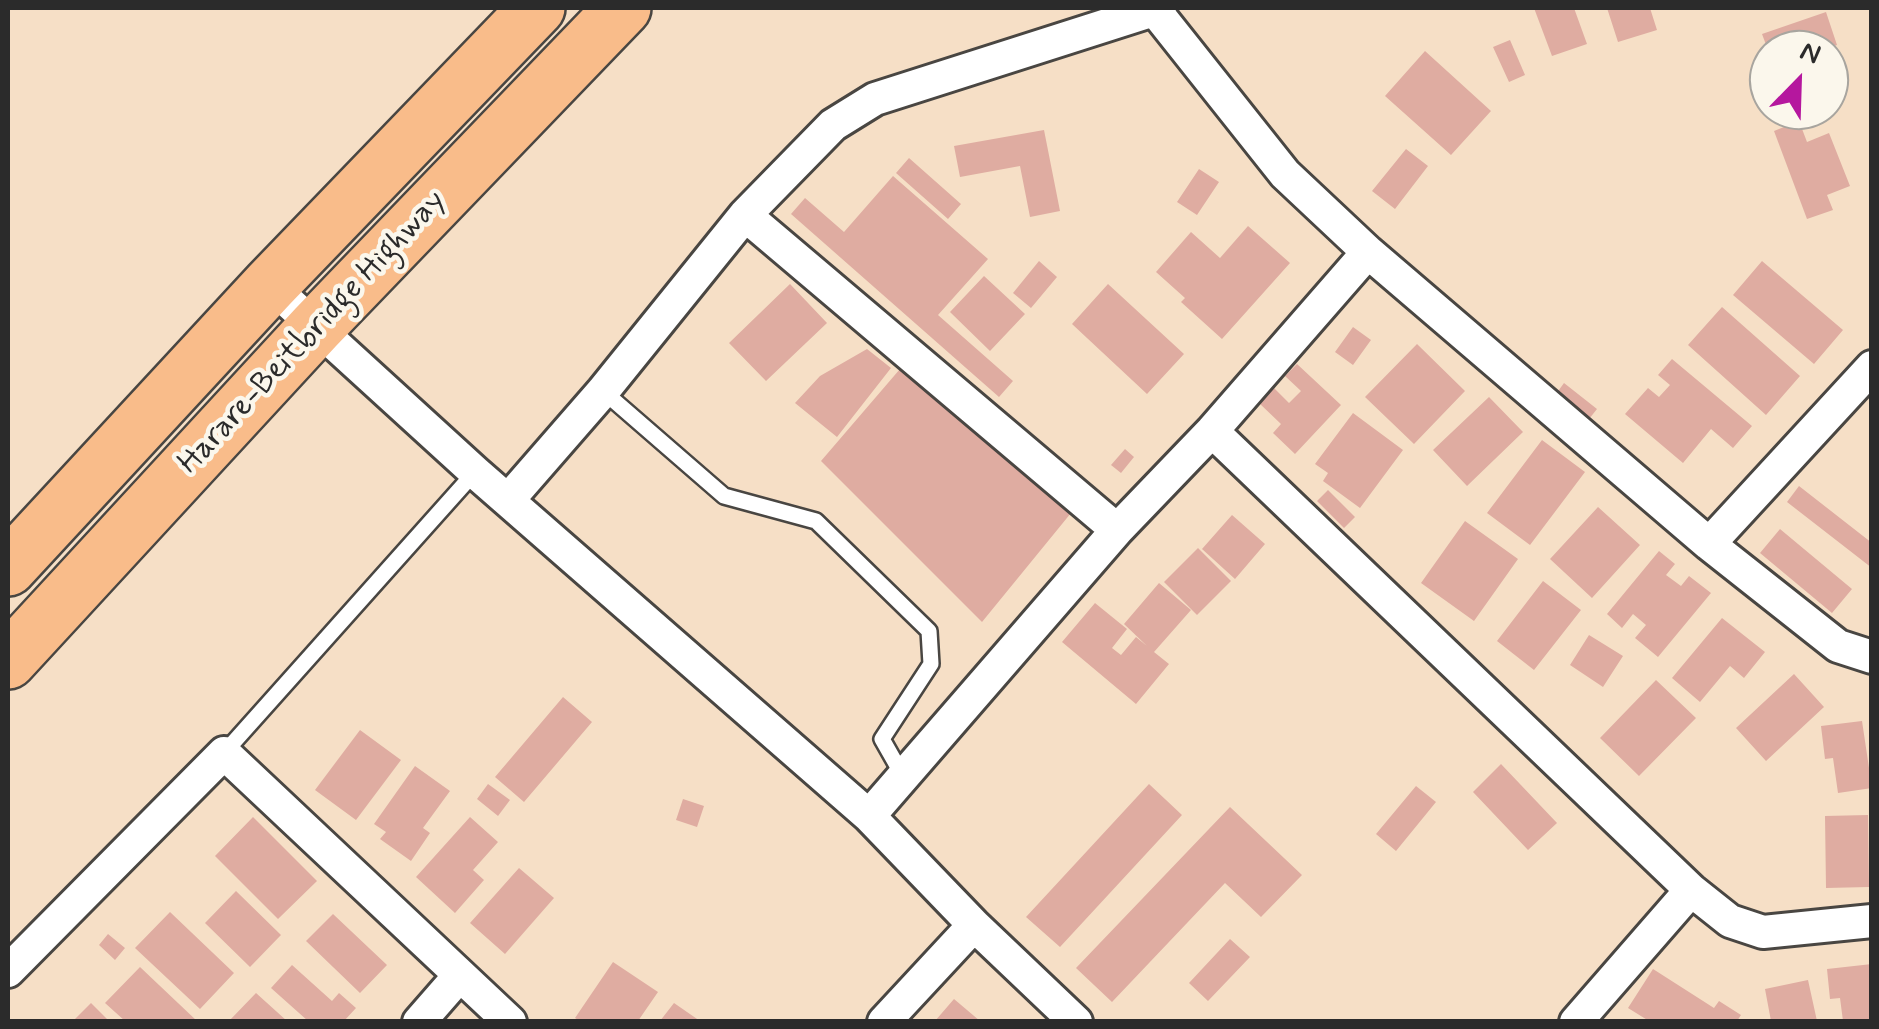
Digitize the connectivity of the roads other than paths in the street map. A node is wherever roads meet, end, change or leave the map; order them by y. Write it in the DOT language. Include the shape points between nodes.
graph roads {
  1 [pos="538,8"];
  2 [pos="622,8"];
  3 [pos="1157,8"];
  4 [pos="745,215"];
  5 [pos="1368,252"];
  6 [pos="270,285"];
  7 [pos="316,328"];
  8 [pos="1872,367"];
  9 [pos="602,391"];
  10 [pos="1212,431"];
  11 [pos="475,472"];
  12 [pos="510,499"];
  13 [pos="1117,530"];
  14 [pos="1708,544"];
  15 [pos="8,568"];
  16 [pos="1872,658"];
  17 [pos="8,661"];
  18 [pos="224,753"];
  19 [pos="902,776"];
  20 [pos="869,816"];
  21 [pos="1691,890"];
  22 [pos="1872,921"];
  23 [pos="974,926"];
  24 [pos="8,971"];
  25 [pos="460,975"];
  26 [pos="420,1022"];
  27 [pos="510,1022"];
  28 [pos="884,1022"];
  29 [pos="1076,1022"];
  30 [pos="1576,1022"];
  1 -- 6 [label="highway, Harare-Beitbridge Highway"];
  2 -- 7 [label="highway, Harare-Beitbridge Highway"];
  3 -- 4 [label="street" via="875,100 833,124"];
  3 -- 5 [label="street" via="1285,174"];
  4 -- 9 [label="street"];
  4 -- 13 [label="street"];
  5 -- 10 [label="street"];
  5 -- 14 [label="street"];
  6 -- 7 [label="street"];
  6 -- 15 [label="highway, Harare-Beitbridge Highway"];
  7 -- 11 [label="street"];
  7 -- 17 [label="highway, Harare-Beitbridge Highway"];
  8 -- 14 [label="street"];
  9 -- 12 [label="street"];
  9 -- 19 [label="lane" via="724,496 816,522 930,631 932,664 882,738"];
  10 -- 13 [label="street"];
  10 -- 21 [label="street"];
  11 -- 12 [label="street"];
  11 -- 18 [label="lane"];
  12 -- 20 [label="street"];
  13 -- 19 [label="street"];
  14 -- 16 [label="street" via="1838,646"];
  18 -- 24 [label="street"];
  18 -- 25 [label="street"];
  19 -- 20 [label="street"];
  20 -- 23 [label="street"];
  21 -- 22 [label="street" via="1730,921 1763,932"];
  21 -- 30 [label="street"];
  23 -- 28 [label="street"];
  23 -- 29 [label="street"];
  25 -- 26 [label="street"];
  25 -- 27 [label="street"];
}
